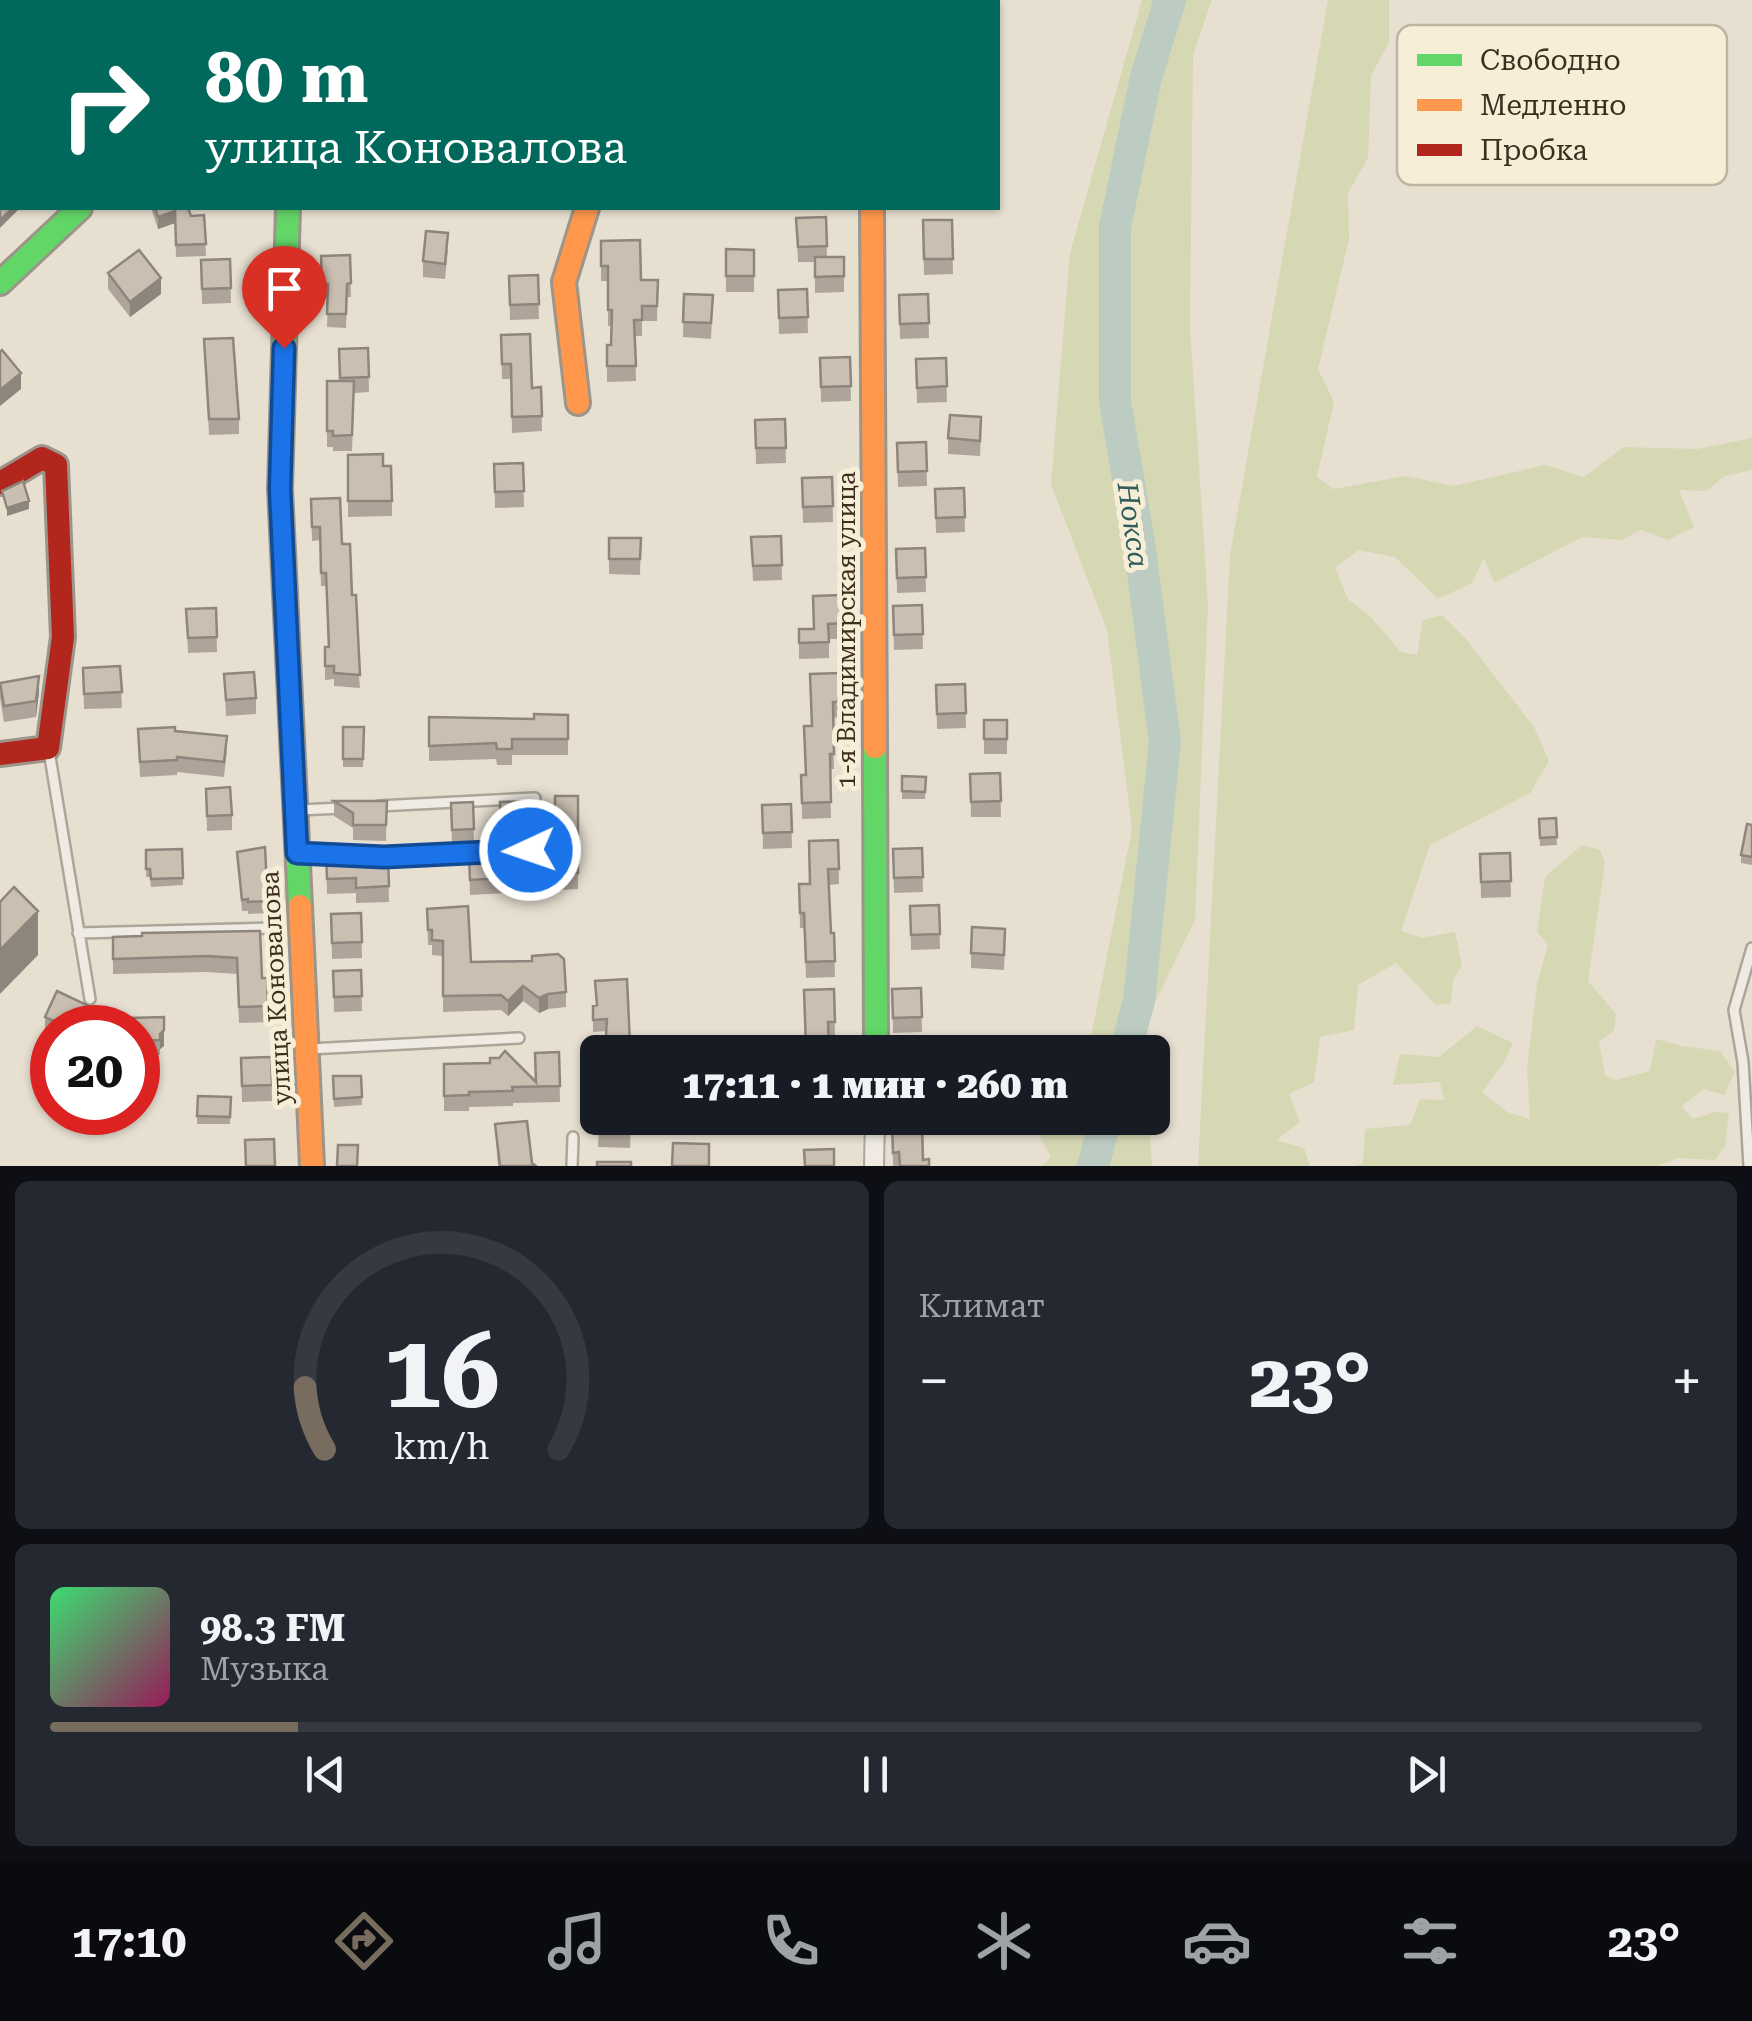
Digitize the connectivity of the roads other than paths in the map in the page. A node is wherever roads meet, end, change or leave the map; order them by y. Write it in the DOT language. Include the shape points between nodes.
graph roads {
  1 [pos="78,210"];
  2 [pos="288,210"];
  3 [pos="586,210"];
  4 [pos="872,210"];
  5 [pos="0,283"];
  6 [pos="578,403"];
  7 [pos="0,484"];
  8 [pos="48,748"];
  9 [pos="0,754"];
  10 [pos="535,798"];
  11 [pos="369,806"];
  12 [pos="350,807"];
  13 [pos="295,810"];
  14 [pos="530,850"];
  15 [pos="297,853"];
  16 [pos="271,928"];
  17 [pos="78,933"];
  18 [pos="1752,948"];
  19 [pos="90,999"];
  20 [pos="876,1035"];
  21 [pos="518,1038"];
  22 [pos="306,1050"];
  23 [pos="875,1135"];
  24 [pos="572,1137"];
  25 [pos="312,1166"];
  26 [pos="572,1166"];
  27 [pos="874,1166"];
  28 [pos="1749,1166"];
  1 -- 5 [label="street"];
  2 -- 13 [label="street, улица Коновалова" via="280,489"];
  3 -- 6 [label="street" via="564,282"];
  4 -- 20 [label="street, 1-я Владимирская улица"];
  7 -- 8 [label="street" via="42,458 56,465 63,637"];
  8 -- 9 [label="street"];
  8 -- 17 [label="lane"];
  10 -- 11 [label="lane"];
  12 -- 13 [label="lane"];
  13 -- 15 [label="street, улица Коновалова"];
  14 -- 15 [label="lane" via="384,857"];
  15 -- 22 [label="street, улица Коновалова"];
  16 -- 17 [label="lane"];
  17 -- 19 [label="lane"];
  18 -- 28 [label="lane" via="1734,1010"];
  21 -- 22 [label="lane"];
  22 -- 25 [label="street, улица Коновалова"];
  23 -- 27 [label="street"];
  24 -- 26 [label="lane"];
}
